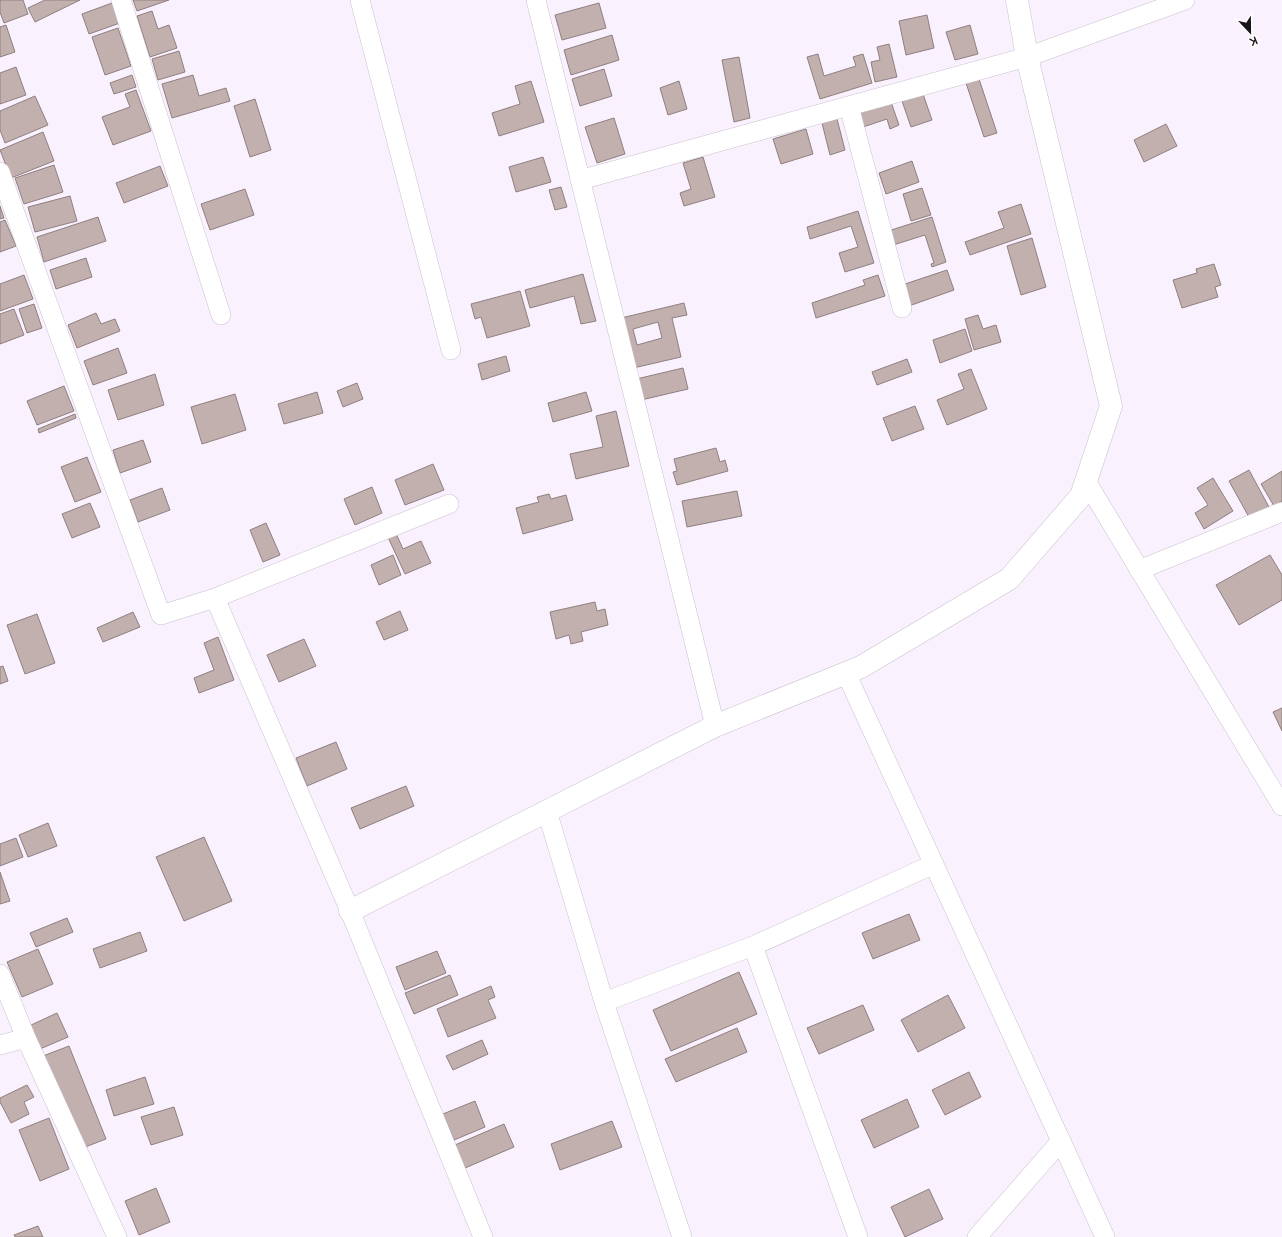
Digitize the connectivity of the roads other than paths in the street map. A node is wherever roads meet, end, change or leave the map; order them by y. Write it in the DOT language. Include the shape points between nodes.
graph roads {
  1 [pos="121,0"];
  2 [pos="360,0"];
  3 [pos="536,0"];
  4 [pos="1017,0"];
  5 [pos="1185,0"];
  6 [pos="1027,57"];
  7 [pos="849,106"];
  8 [pos="0,172"];
  9 [pos="580,180"];
  10 [pos="902,308"];
  11 [pos="221,315"];
  12 [pos="452,350"];
  13 [pos="1086,481"];
  14 [pos="449,504"];
  15 [pos="1282,512"];
  16 [pos="1139,570"];
  17 [pos="215,598"];
  18 [pos="846,673"];
  19 [pos="715,726"];
  20 [pos="1282,806"];
  21 [pos="547,811"];
  22 [pos="934,864"];
  23 [pos="350,911"];
  24 [pos="752,946"];
  25 [pos="0,974"];
  26 [pos="604,1002"];
  27 [pos="26,1038"];
  28 [pos="0,1045"];
  29 [pos="1061,1141"];
  30 [pos="117,1237"];
  31 [pos="483,1237"];
  32 [pos="682,1237"];
  33 [pos="858,1237"];
  34 [pos="977,1237"];
  35 [pos="1105,1237"];
  1 -- 11 [label="street"];
  2 -- 12 [label="street"];
  3 -- 9 [label="street"];
  4 -- 6 [label="street"];
  5 -- 6 [label="street"];
  6 -- 7 [label="street"];
  6 -- 13 [label="street" via="1111,406"];
  7 -- 9 [label="street"];
  7 -- 10 [label="street"];
  8 -- 17 [label="street" via="161,615"];
  9 -- 19 [label="street"];
  13 -- 16 [label="street"];
  13 -- 18 [label="street" via="1081,496 1010,579 868,663"];
  14 -- 17 [label="street"];
  15 -- 16 [label="street"];
  16 -- 20 [label="street"];
  17 -- 23 [label="street"];
  18 -- 19 [label="street"];
  18 -- 22 [label="street"];
  19 -- 21 [label="street"];
  21 -- 23 [label="street"];
  21 -- 26 [label="street"];
  22 -- 24 [label="street"];
  22 -- 29 [label="street"];
  23 -- 31 [label="street"];
  24 -- 26 [label="street"];
  24 -- 33 [label="street"];
  25 -- 27 [label="street"];
  26 -- 32 [label="street"];
  27 -- 28 [label="street"];
  27 -- 30 [label="street"];
  29 -- 34 [label="street"];
  29 -- 35 [label="street"];
}
